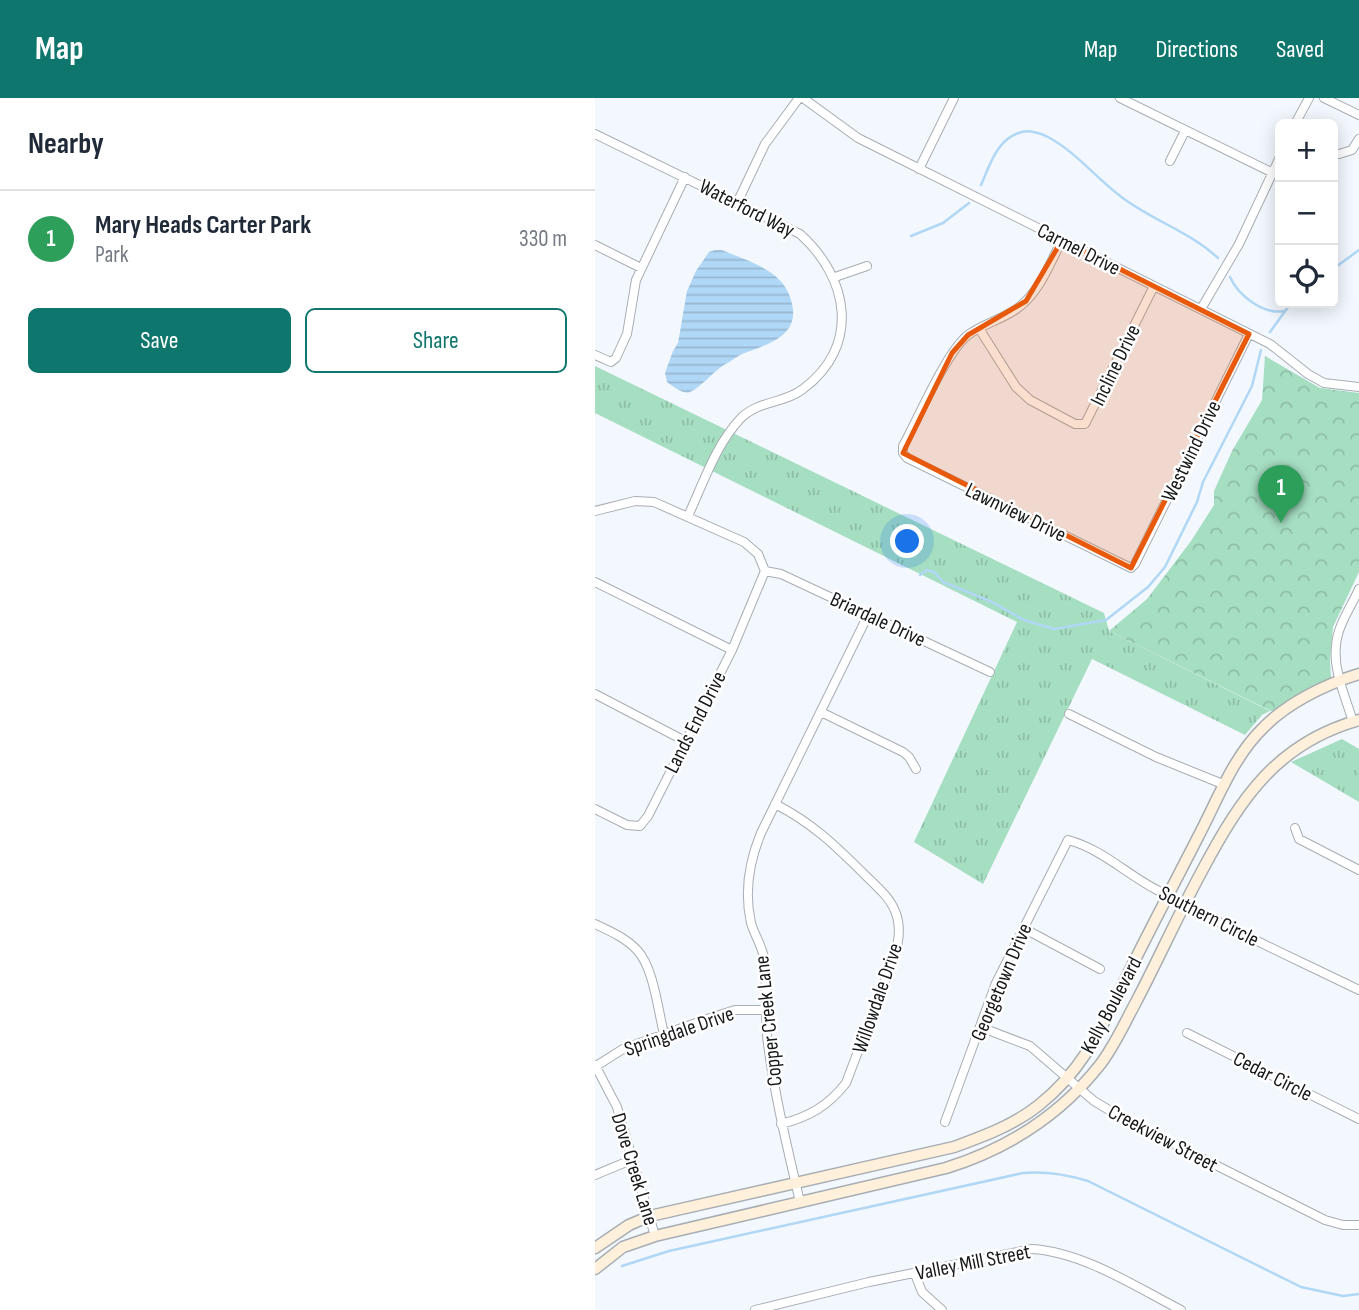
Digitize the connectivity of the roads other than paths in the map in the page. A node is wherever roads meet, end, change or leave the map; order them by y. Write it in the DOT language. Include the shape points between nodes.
graph roads {
  1 [pos="801,98"];
  2 [pos="954,98"];
  3 [pos="1120,98"];
  4 [pos="1309,98"];
  5 [pos="1324,98"];
  6 [pos="1359,115"];
  7 [pos="1298,119"];
  8 [pos="1185,131"];
  9 [pos="595,134"];
  10 [pos="1359,139"];
  11 [pos="1339,153"];
  12 [pos="1170,161"];
  13 [pos="1275,168"];
  14 [pos="919,169"];
  15 [pos="1273,173"];
  16 [pos="685,177"];
  17 [pos="738,201"];
  18 [pos="1062,240"];
  19 [pos="595,245"];
  20 [pos="867,266"];
  21 [pos="641,268"];
  22 [pos="835,277"];
  23 [pos="1154,286"];
  24 [pos="1201,309"];
  25 [pos="980,330"];
  26 [pos="1249,334"];
  27 [pos="595,355"];
  28 [pos="1359,387"];
  29 [pos="595,511"];
  30 [pos="688,516"];
  31 [pos="1131,568"];
  32 [pos="765,571"];
  33 [pos="595,582"];
  34 [pos="1359,589"];
  35 [pos="868,615"];
  36 [pos="732,650"];
  37 [pos="990,672"];
  38 [pos="1359,674"];
  39 [pos="1340,680"];
  40 [pos="595,694"];
  41 [pos="821,712"];
  42 [pos="1069,714"];
  43 [pos="1356,721"];
  44 [pos="685,741"];
  45 [pos="916,769"];
  46 [pos="1225,785"];
  47 [pos="775,804"];
  48 [pos="595,809"];
  49 [pos="1295,828"];
  50 [pos="1065,846"];
  51 [pos="1359,870"];
  52 [pos="1168,896"];
  53 [pos="1184,904"];
  54 [pos="595,924"];
  55 [pos="1023,928"];
  56 [pos="1100,969"];
  57 [pos="1359,990"];
  58 [pos="765,1010"];
  59 [pos="980,1027"];
  60 [pos="1187,1032"];
  61 [pos="664,1034"];
  62 [pos="595,1065"];
  63 [pos="1067,1077"];
  64 [pos="1080,1089"];
  65 [pos="1359,1119"];
  66 [pos="945,1122"];
  67 [pos="781,1124"];
  68 [pos="631,1160"];
  69 [pos="595,1175"];
  70 [pos="795,1182"];
  71 [pos="800,1202"];
  72 [pos="650,1216"];
  73 [pos="1359,1225"];
  74 [pos="655,1236"];
  75 [pos="595,1248"];
  76 [pos="595,1269"];
  77 [pos="915,1273"];
  78 [pos="755,1310"];
  79 [pos="942,1310"];
  80 [pos="1181,1310"];
  1 -- 14 [label="street, Carmel Drive" via="858,138"];
  1 -- 17 [label="street" via="765,144"];
  2 -- 14 [label="street"];
  3 -- 8 [label="street"];
  4 -- 7 [label="street"];
  5 -- 6 [label="street"];
  8 -- 12 [label="street"];
  8 -- 15 [label="street"];
  9 -- 16 [label="street, Waterford Way"];
  10 -- 11 [label="street" via="1352,150"];
  13 -- 15 [label="street"];
  14 -- 18 [label="street, Carmel Drive"];
  15 -- 24 [label="street"];
  16 -- 17 [label="street, Waterford Way"];
  16 -- 21 [label="street"];
  17 -- 22 [label="street, Waterford Way" via="800,234"];
  18 -- 23 [label="street, Carmel Drive"];
  18 -- 25 [label="street" via="1037,289 1015,310"];
  19 -- 21 [label="street"];
  20 -- 22 [label="street"];
  21 -- 27 [label="street" via="627,334 616,358 611,362"];
  22 -- 30 [label="street, Waterford Way" via="843,319 830,359 803,390 756,406 741,419 723,442"];
  23 -- 24 [label="street, Carmel Drive"];
  23 -- 25 [label="street, Incline Drive" via="1085,424 1075,424 1030,400 1016,387"];
  24 -- 26 [label="street, Carmel Drive"];
  25 -- 31 [label="street, Lawnview Drive" via="968,335 952,353 903,453"];
  26 -- 28 [label="street, Carmel Drive" via="1324,383"];
  26 -- 31 [label="street, Westwind Drive"];
  29 -- 30 [label="street" via="635,501 654,502"];
  30 -- 32 [label="street" via="744,542 758,554"];
  32 -- 35 [label="street, Briardale Drive" via="781,574"];
  32 -- 36 [label="street, Lands End Drive"];
  33 -- 36 [label="street"];
  34 -- 39 [label="street" via="1335,645"];
  35 -- 37 [label="street, Briardale Drive"];
  35 -- 41 [label="street, Copper Creek Lane"];
  36 -- 44 [label="street, Lands End Drive"];
  38 -- 39 [label="main road, Kelly Boulevard"];
  39 -- 43 [label="street"];
  39 -- 46 [label="main road, Kelly Boulevard" via="1263,727 1239,757"];
  40 -- 44 [label="street"];
  41 -- 45 [label="street" via="903,752"];
  41 -- 47 [label="street, Copper Creek Lane"];
  42 -- 46 [label="street"];
  43 -- 53 [label="main road, Kelly Boulevard" via="1300,745 1264,775 1233,814"];
  44 -- 48 [label="street, Lands End Drive" via="640,826 627,825"];
  46 -- 52 [label="main road, Kelly Boulevard"];
  47 -- 58 [label="street, Copper Creek Lane" via="755,849 748,883 752,924 764,958"];
  47 -- 67 [label="street, Willowdale Drive" via="830,839 884,894 896,912 899,937 846,1083 822,1108"];
  49 -- 51 [label="street" via="1299,839"];
  50 -- 52 [label="street, Southern Circle" via="1069,840 1107,856 1134,878"];
  50 -- 55 [label="street, Georgetown Drive"];
  52 -- 53 [label="street, Southern Circle"];
  52 -- 63 [label="main road, Kelly Boulevard" via="1101,1032"];
  53 -- 57 [label="street, Southern Circle"];
  53 -- 64 [label="main road, Kelly Boulevard" via="1116,1040"];
  54 -- 61 [label="street" via="620,936 647,964"];
  55 -- 56 [label="street"];
  55 -- 59 [label="street, Georgetown Drive"];
  58 -- 61 [label="street, Springdale Drive" via="735,1010"];
  58 -- 67 [label="street, Copper Creek Lane"];
  59 -- 63 [label="street, Creekview Street" via="1030,1046"];
  59 -- 66 [label="street, Georgetown Drive"];
  60 -- 65 [label="street, Cedar Circle"];
  61 -- 62 [label="street, Springdale Drive"];
  62 -- 68 [label="street, Dove Creek Lane" via="614,1097"];
  63 -- 64 [label="street, Creekview Street"];
  63 -- 70 [label="main road, Kelly Boulevard" via="1039,1105 977,1139"];
  64 -- 71 [label="main road, Kelly Boulevard" via="1021,1136 975,1159"];
  64 -- 73 [label="street, Creekview Street" via="1124,1119 1316,1216"];
  67 -- 70 [label="street, Copper Creek Lane"];
  68 -- 69 [label="street"];
  68 -- 72 [label="street, Dove Creek Lane"];
  70 -- 71 [label="street, Copper Creek Lane"];
  70 -- 72 [label="main road, Kelly Boulevard"];
  71 -- 74 [label="main road, Kelly Boulevard"];
  72 -- 74 [label="street, Dove Creek Lane"];
  72 -- 75 [label="main road, Kelly Boulevard"];
  74 -- 76 [label="main road, Kelly Boulevard" via="623,1247"];
  77 -- 78 [label="street, Valley Mill Street"];
  77 -- 79 [label="street" via="922,1292"];
  77 -- 80 [label="street, Valley Mill Street" via="1017,1250 1048,1250 1078,1259"];
}
